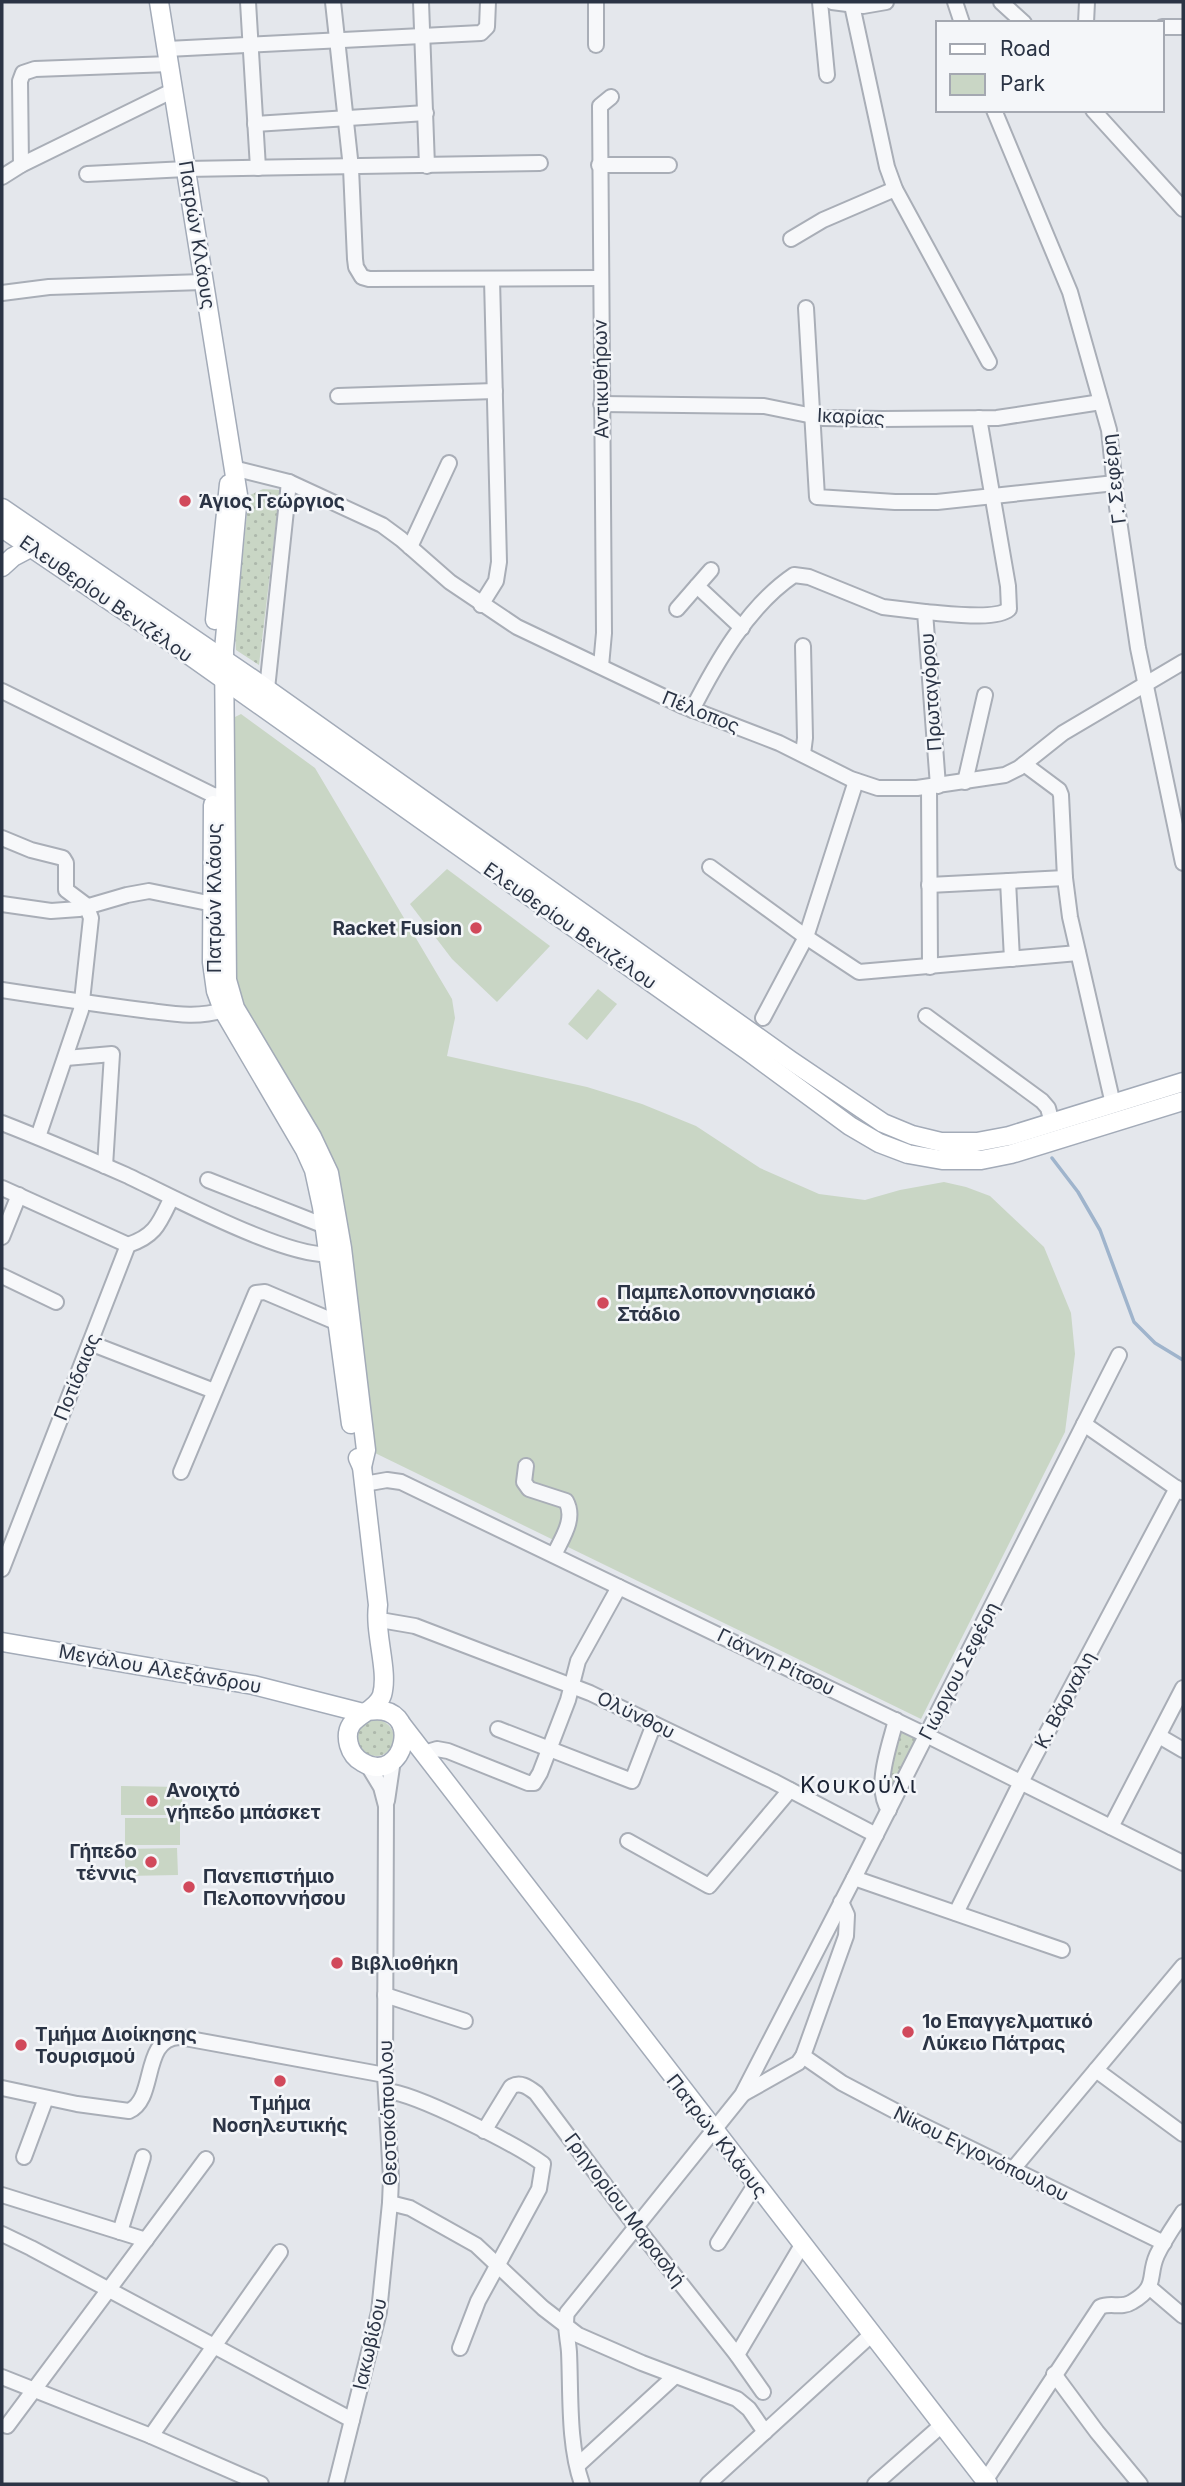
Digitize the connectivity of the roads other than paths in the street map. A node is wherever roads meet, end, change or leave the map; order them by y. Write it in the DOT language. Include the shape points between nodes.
graph roads {
  1 [pos="159,2"];
  2 [pos="248,2"];
  3 [pos="332,2"];
  4 [pos="421,2"];
  5 [pos="488,2"];
  6 [pos="596,2"];
  7 [pos="820,2"];
  8 [pos="832,2"];
  9 [pos="886,2"];
  10 [pos="955,2"];
  11 [pos="1001,2"];
  12 [pos="1087,2"];
  13 [pos="852,5"];
  14 [pos="961,21"];
  15 [pos="1022,21"];
  16 [pos="1087,21"];
  17 [pos="422,36"];
  18 [pos="336,40"];
  19 [pos="251,44"];
  20 [pos="596,46"];
  21 [pos="168,56"];
  22 [pos="827,75"];
  23 [pos="174,90"];
  24 [pos="611,97"];
  25 [pos="995,112"];
  26 [pos="1095,112"];
  27 [pos="426,113"];
  28 [pos="346,119"];
  29 [pos="255,124"];
  30 [pos="540,163"];
  31 [pos="21,165"];
  32 [pos="599,165"];
  33 [pos="669,165"];
  34 [pos="428,166"];
  35 [pos="258,168"];
  36 [pos="351,168"];
  37 [pos="186,169"];
  38 [pos="87,174"];
  39 [pos="2,177"];
  40 [pos="895,189"];
  41 [pos="1183,209"];
  42 [pos="791,239"];
  43 [pos="600,278"];
  44 [pos="492,279"];
  45 [pos="204,282"];
  46 [pos="2,293"];
  47 [pos="806,308"];
  48 [pos="989,362"];
  49 [pos="495,391"];
  50 [pos="338,396"];
  51 [pos="1101,402"];
  52 [pos="601,404"];
  53 [pos="813,416"];
  54 [pos="979,418"];
  55 [pos="449,463"];
  56 [pos="233,468"];
  57 [pos="289,482"];
  58 [pos="1115,483"];
  59 [pos="992,498"];
  60 [pos="2,508"];
  61 [pos="2,528"];
  62 [pos="32,547"];
  63 [pos="410,547"];
  64 [pos="2,566"];
  65 [pos="712,570"];
  66 [pos="697,586"];
  67 [pos="481,604"];
  68 [pos="677,609"];
  69 [pos="925,612"];
  70 [pos="742,628"];
  71 [pos="803,646"];
  72 [pos="1183,662"];
  73 [pos="601,666"];
  74 [pos="219,667"];
  75 [pos="1145,685"];
  76 [pos="267,689"];
  77 [pos="2,691"];
  78 [pos="985,695"];
  79 [pos="692,710"];
  80 [pos="803,754"];
  81 [pos="1024,764"];
  82 [pos="856,781"];
  83 [pos="965,782"];
  84 [pos="933,786"];
  85 [pos="219,796"];
  86 [pos="2,838"];
  87 [pos="1183,863"];
  88 [pos="710,867"];
  89 [pos="1065,878"];
  90 [pos="1008,881"];
  91 [pos="929,884"];
  92 [pos="2,904"];
  93 [pos="213,904"];
  94 [pos="88,908"];
  95 [pos="806,937"];
  96 [pos="1077,953"];
  97 [pos="1012,959"];
  98 [pos="930,967"];
  99 [pos="2,990"];
  100 [pos="82,1003"];
  101 [pos="223,1010"];
  102 [pos="926,1016"];
  103 [pos="763,1018"];
  104 [pos="66,1058"];
  105 [pos="1183,1082"];
  106 [pos="1183,1101"];
  107 [pos="1113,1104"];
  108 [pos="2,1123"];
  109 [pos="1052,1123"];
  110 [pos="38,1137"];
  111 [pos="104,1166"];
  112 [pos="208,1180"];
  113 [pos="2,1188"];
  114 [pos="19,1195"];
  115 [pos="171,1199"];
  116 [pos="325,1226"];
  117 [pos="2,1237"];
  118 [pos="128,1245"];
  119 [pos="335,1251"];
  120 [pos="2,1276"];
  121 [pos="56,1302"];
  122 [pos="338,1323"];
  123 [pos="90,1343"];
  124 [pos="1119,1355"];
  125 [pos="215,1391"];
  126 [pos="1084,1424"];
  127 [pos="526,1466"];
  128 [pos="181,1472"];
  129 [pos="363,1476"];
  130 [pos="1180,1490"];
  131 [pos="554,1555"];
  132 [pos="2,1569"];
  133 [pos="619,1587"];
  134 [pos="382,1613"];
  135 [pos="2,1642"];
  136 [pos="572,1686"];
  137 [pos="1183,1688"];
  138 [pos="317,1700"];
  139 [pos="365,1712"];
  140 [pos="896,1720"];
  141 [pos="400,1722"];
  142 [pos="654,1724"];
  143 [pos="498,1729"];
  144 [pos="926,1735"];
  145 [pos="1159,1736"];
  146 [pos="348,1740"];
  147 [pos="550,1749"];
  148 [pos="1183,1750"];
  149 [pos="424,1753"];
  150 [pos="396,1758"];
  151 [pos="367,1764"];
  152 [pos="1021,1782"];
  153 [pos="448,1787"];
  154 [pos="790,1790"];
  155 [pos="386,1806"];
  156 [pos="889,1810"];
  157 [pos="1111,1827"];
  158 [pos="876,1835"];
  159 [pos="628,1841"];
  160 [pos="1183,1863"];
  161 [pos="854,1878"];
  162 [pos="841,1902"];
  163 [pos="956,1913"];
  164 [pos="1062,1950"];
  165 [pos="1183,1966"];
  166 [pos="385,1996"];
  167 [pos="466,2021"];
  168 [pos="803,2056"];
  169 [pos="1096,2070"];
  170 [pos="385,2076"];
  171 [pos="2,2088"];
  172 [pos="386,2091"];
  173 [pos="742,2095"];
  174 [pos="46,2098"];
  175 [pos="484,2131"];
  176 [pos="714,2132"];
  177 [pos="1183,2134"];
  178 [pos="24,2157"];
  179 [pos="143,2157"];
  180 [pos="206,2159"];
  181 [pos="1013,2169"];
  182 [pos="755,2185"];
  183 [pos="2,2195"];
  184 [pos="390,2203"];
  185 [pos="1183,2212"];
  186 [pos="637,2228"];
  187 [pos="120,2232"];
  188 [pos="2,2234"];
  189 [pos="146,2240"];
  190 [pos="718,2243"];
  191 [pos="1164,2243"];
  192 [pos="802,2245"];
  193 [pos="280,2252"];
  194 [pos="497,2264"];
  195 [pos="1149,2287"];
  196 [pos="108,2290"];
  197 [pos="1183,2316"];
  198 [pos="565,2326"];
  199 [pos="872,2334"];
  200 [pos="212,2345"];
  201 [pos="460,2348"];
  202 [pos="737,2355"];
  203 [pos="1054,2374"];
  204 [pos="675,2376"];
  205 [pos="2,2377"];
  206 [pos="34,2390"];
  207 [pos="763,2392"];
  208 [pos="352,2420"];
  209 [pos="943,2424"];
  210 [pos="7,2426"];
  211 [pos="765,2432"];
  212 [pos="151,2436"];
  213 [pos="579,2465"];
  214 [pos="986,2483"];
  215 [pos="261,2484"];
  216 [pos="336,2484"];
  217 [pos="582,2484"];
  218 [pos="708,2484"];
  219 [pos="875,2484"];
  220 [pos="1140,2484"];
  1 -- 21 [label="main road, Πατρών Κλάους"];
  2 -- 19 [label="street"];
  3 -- 18 [label="street"];
  4 -- 17 [label="street"];
  5 -- 17 [label="street" via="487,27 481,33"];
  6 -- 20 [label="street"];
  7 -- 22 [label="street"];
  8 -- 13 [label="street"];
  9 -- 13 [label="street"];
  10 -- 14 [label="street"];
  11 -- 15 [label="street"];
  12 -- 16 [label="street"];
  13 -- 40 [label="street"];
  17 -- 18 [label="street"];
  17 -- 27 [label="street"];
  18 -- 19 [label="street"];
  18 -- 28 [label="street"];
  19 -- 21 [label="street"];
  19 -- 29 [label="street"];
  21 -- 23 [label="main road, Πατρών Κλάους"];
  21 -- 31 [label="street" via="23,73"];
  23 -- 31 [label="street"];
  23 -- 37 [label="main road, Πατρών Κλάους"];
  24 -- 32 [label="street, Αντικυθήρων" via="600,106"];
  25 -- 51 [label="street, Γ. Σεφέρη" via="1066,281"];
  26 -- 41 [label="street"];
  27 -- 28 [label="street"];
  27 -- 34 [label="street"];
  28 -- 29 [label="street"];
  28 -- 36 [label="street"];
  29 -- 35 [label="street"];
  30 -- 34 [label="street"];
  31 -- 39 [label="street"];
  32 -- 33 [label="street"];
  32 -- 43 [label="street, Αντικυθήρων"];
  34 -- 36 [label="street"];
  35 -- 36 [label="street"];
  35 -- 37 [label="street"];
  36 -- 44 [label="street" via="358,273 369,279"];
  37 -- 38 [label="street"];
  37 -- 45 [label="main road, Πατρών Κλάους"];
  40 -- 42 [label="street" via="815,223"];
  40 -- 48 [label="street"];
  43 -- 44 [label="street"];
  43 -- 52 [label="street, Αντικυθήρων"];
  44 -- 49 [label="street"];
  45 -- 46 [label="street"];
  45 -- 56 [label="main road, Πατρών Κλάους"];
  47 -- 53 [label="street"];
  49 -- 50 [label="street"];
  49 -- 67 [label="street" via="499,568"];
  51 -- 54 [label="street, Ικαρίας"];
  51 -- 58 [label="street, Γ. Σεφέρη"];
  52 -- 53 [label="street, Ικαρίας" via="764,406"];
  52 -- 73 [label="street, Αντικυθήρων"];
  53 -- 54 [label="street, Ικαρίας"];
  53 -- 59 [label="street" via="817,497 916,503"];
  54 -- 59 [label="street"];
  55 -- 63 [label="street"];
  56 -- 57 [label="street, Πέλοπος"];
  56 -- 74 [label="main road, Πατρών Κλάους"];
  57 -- 63 [label="street, Πέλοπος" via="382,526"];
  57 -- 76 [label="street"];
  58 -- 59 [label="street"];
  58 -- 75 [label="street, Γ. Σεφέρη"];
  59 -- 69 [label="street" via="1009,610 988,615"];
  60 -- 74 [label="main road, Ελευθερίου Βενιζέλου"];
  61 -- 62 [label="main road, Ελευθερίου Βενιζέλου"];
  62 -- 64 [label="main road"];
  62 -- 74 [label="main road, Ελευθερίου Βενιζέλου"];
  63 -- 67 [label="street, Πέλοπος"];
  65 -- 66 [label="street"];
  66 -- 68 [label="street"];
  66 -- 70 [label="street"];
  67 -- 73 [label="street, Πέλοπος" via="517,627"];
  69 -- 70 [label="street, Πρωταγόρου" via="883,607 797,575 773,593"];
  69 -- 84 [label="street, Πρωταγόρου"];
  70 -- 79 [label="street, Πρωταγόρου"];
  71 -- 80 [label="street"];
  72 -- 75 [label="street, Πέλοπος"];
  73 -- 79 [label="street, Πέλοπος"];
  74 -- 76 [label="main road, Ελευθερίου Βενιζέλου"];
  74 -- 85 [label="main road, Πατρών Κλάους"];
  74 -- 106 [label="main road, Ελευθερίου Βενιζέλου" via="879,1143 942,1160 981,1160"];
  75 -- 81 [label="street, Πέλοπος" via="1063,733"];
  75 -- 87 [label="street, Γ. Σεφέρη"];
  76 -- 109 [label="main road, Ελευθερίου Βενιζέλου" via="884,1124 942,1142 976,1142"];
  77 -- 85 [label="street"];
  78 -- 83 [label="street"];
  79 -- 80 [label="street, Πέλοπος"];
  80 -- 82 [label="street, Πέλοπος"];
  81 -- 83 [label="street, Πέλοπος" via="1006,775"];
  81 -- 89 [label="street" via="1060,792"];
  82 -- 84 [label="street, Πέλοπος" via="886,789"];
  82 -- 95 [label="street"];
  83 -- 84 [label="street, Πέλοπος"];
  84 -- 91 [label="street, Πρωταγόρου"];
  85 -- 93 [label="main road, Πατρών Κλάους"];
  85 -- 119 [label="main road, Πατρών Κλάους" via="229,988 244,1024 323,1157 330,1178"];
  86 -- 94 [label="street" via="63,858 67,892"];
  88 -- 95 [label="street"];
  89 -- 90 [label="street"];
  89 -- 96 [label="street"];
  90 -- 91 [label="street"];
  90 -- 97 [label="street"];
  91 -- 98 [label="street, Πρωταγόρου"];
  92 -- 94 [label="street" via="51,911"];
  93 -- 94 [label="street" via="145,891"];
  93 -- 101 [label="main road, Πατρών Κλάους" via="214,979"];
  94 -- 100 [label="street" via="91,928"];
  95 -- 98 [label="street" via="859,972"];
  95 -- 103 [label="street"];
  96 -- 97 [label="street"];
  96 -- 107 [label="street"];
  97 -- 98 [label="street"];
  99 -- 100 [label="street"];
  100 -- 101 [label="street" via="200,1015"];
  100 -- 104 [label="street"];
  101 -- 116 [label="main road, Πατρών Κλάους" via="310,1160"];
  102 -- 109 [label="street" via="1042,1101"];
  104 -- 110 [label="street"];
  104 -- 111 [label="street" via="113,1054"];
  105 -- 107 [label="main road, Ελευθερίου Βενιζέλου"];
  107 -- 109 [label="main road, Ελευθερίου Βενιζέλου"];
  108 -- 110 [label="street"];
  110 -- 111 [label="street"];
  111 -- 115 [label="street"];
  112 -- 116 [label="street"];
  113 -- 114 [label="street"];
  114 -- 117 [label="street"];
  114 -- 118 [label="street"];
  115 -- 118 [label="street" via="154,1231"];
  115 -- 119 [label="street" via="263,1237 317,1254"];
  116 -- 119 [label="main road, Πατρών Κλάους"];
  118 -- 123 [label="street, Ποτίδαιας"];
  119 -- 122 [label="main road, Πατρών Κλάους"];
  119 -- 129 [label="main road, Πατρών Κλάους" via="366,1451"];
  120 -- 121 [label="street"];
  122 -- 125 [label="street" via="265,1292 256,1293"];
  122 -- 129 [label="main road, Πατρών Κλάους" via="354,1451"];
  123 -- 125 [label="street"];
  123 -- 132 [label="street, Ποτίδαιας"];
  124 -- 126 [label="street, Γιώργου Σεφέρη"];
  125 -- 128 [label="street"];
  126 -- 130 [label="street"];
  126 -- 144 [label="street, Γιώργου Σεφέρη"];
  127 -- 131 [label="street" via="524,1482 530,1489 566,1501 570,1508 568,1526"];
  129 -- 131 [label="street, Γιάννη Ρίτσου" via="401,1482"];
  129 -- 134 [label="main road, Πατρών Κλάους"];
  130 -- 152 [label="street, Κ. Βάρναλη"];
  131 -- 133 [label="street, Γιάννη Ρίτσου"];
  133 -- 136 [label="street" via="579,1661"];
  133 -- 140 [label="street, Γιάννη Ρίτσου"];
  134 -- 136 [label="street, Ολύνθου"];
  134 -- 139 [label="main road" via="377,1628 383,1686 380,1699"];
  134 -- 141 [label="main road"];
  135 -- 138 [label="main road, Μεγάλου Αλεξάνδρου" via="222,1678"];
  136 -- 142 [label="street, Ολύνθου"];
  136 -- 147 [label="street"];
  137 -- 145 [label="street"];
  138 -- 139 [label="main road, Μεγάλου Αλεξάνδρου"];
  138 -- 146 [label="main road" via="337,1715"];
  139 -- 141 [label="main road" via="387,1712"];
  139 -- 146 [label="main road" via="350,1728"];
  140 -- 144 [label="street, Γιάννη Ρίτσου"];
  140 -- 156 [label="street" via="882,1782"];
  141 -- 149 [label="main road"];
  141 -- 150 [label="main road" via="404,1743"];
  142 -- 147 [label="street" via="632,1781"];
  142 -- 154 [label="street, Ολύνθου"];
  143 -- 147 [label="street"];
  144 -- 152 [label="street, Γιάννη Ρίτσου"];
  144 -- 156 [label="street, Γιώργου Σεφέρη"];
  145 -- 148 [label="street"];
  145 -- 157 [label="street"];
  146 -- 151 [label="main road" via="352,1752"];
  147 -- 149 [label="street" via="534,1783 448,1751"];
  149 -- 153 [label="main road"];
  150 -- 151 [label="main road" via="378,1766"];
  150 -- 153 [label="main road" via="407,1756 421,1762"];
  150 -- 155 [label="street"];
  151 -- 155 [label="street"];
  152 -- 157 [label="street, Γιάννη Ρίτσου"];
  152 -- 163 [label="street, Κ. Βάρναλη"];
  153 -- 176 [label="main road, Πατρών Κλάους"];
  154 -- 158 [label="street, Ολύνθου"];
  154 -- 159 [label="street" via="707,1886"];
  155 -- 166 [label="street, Θεοτοκόπουλου"];
  156 -- 158 [label="street, Γιώργου Σεφέρη"];
  157 -- 160 [label="street, Γιάννη Ρίτσου"];
  158 -- 161 [label="street, Γιώργου Σεφέρη"];
  161 -- 162 [label="street, Γιώργου Σεφέρη"];
  161 -- 163 [label="street"];
  162 -- 168 [label="street" via="847,1914 846,1936"];
  162 -- 173 [label="street, Γιώργου Σεφέρη"];
  163 -- 164 [label="street"];
  165 -- 169 [label="street"];
  166 -- 167 [label="street"];
  166 -- 170 [label="street, Θεοτοκόπουλου"];
  168 -- 173 [label="street"];
  168 -- 181 [label="street, Νίκου Εγγονόπουλου" via="848,2087"];
  169 -- 177 [label="street"];
  169 -- 181 [label="street"];
  170 -- 172 [label="street, Θεοτοκόπουλου"];
  170 -- 174 [label="street" via="173,2037 157,2053 142,2100 132,2110"];
  171 -- 174 [label="street"];
  172 -- 175 [label="street" via="402,2093"];
  172 -- 184 [label="street, Θεοτοκόπουλου"];
  173 -- 176 [label="street, Γιώργου Σεφέρη"];
  174 -- 178 [label="street"];
  175 -- 186 [label="street, Γρηγορίου Μαρασλή" via="511,2087 530,2088"];
  175 -- 194 [label="street" via="543,2164 539,2189"];
  176 -- 182 [label="main road, Πατρών Κλάους"];
  176 -- 186 [label="street, Γιώργου Σεφέρη"];
  179 -- 187 [label="street"];
  180 -- 189 [label="street"];
  181 -- 191 [label="street, Νίκου Εγγονόπουλου"];
  182 -- 190 [label="street"];
  182 -- 192 [label="main road, Πατρών Κλάους"];
  183 -- 187 [label="street"];
  184 -- 194 [label="street, Θεοτοκόπουλου" via="405,2206 470,2241"];
  184 -- 208 [label="street, Ιακωβίδου" via="379,2312"];
  185 -- 191 [label="street"];
  186 -- 198 [label="street, Γιώργου Σεφέρη" via="574,2302"];
  186 -- 202 [label="street, Γρηγορίου Μαρασλή"];
  187 -- 189 [label="street"];
  188 -- 196 [label="street"];
  189 -- 196 [label="street"];
  191 -- 195 [label="street"];
  192 -- 199 [label="main road, Πατρών Κλάους"];
  192 -- 202 [label="street"];
  193 -- 200 [label="street"];
  194 -- 198 [label="street, Θεοτοκόπουλου"];
  194 -- 201 [label="street"];
  195 -- 197 [label="street"];
  195 -- 203 [label="street" via="1128,2304 1100,2307"];
  196 -- 200 [label="street"];
  196 -- 206 [label="street"];
  198 -- 204 [label="street, Θεοτοκόπουλου"];
  198 -- 213 [label="street"];
  199 -- 209 [label="main road, Πατρών Κλάους"];
  199 -- 211 [label="street"];
  200 -- 208 [label="street"];
  200 -- 212 [label="street"];
  202 -- 207 [label="street, Γρηγορίου Μαρασλή"];
  203 -- 214 [label="street"];
  203 -- 220 [label="street"];
  204 -- 211 [label="street, Θεοτοκόπουλου" via="737,2399"];
  204 -- 213 [label="street"];
  205 -- 206 [label="street"];
  206 -- 210 [label="street"];
  206 -- 212 [label="street"];
  208 -- 216 [label="street, Ιακωβίδου"];
  209 -- 214 [label="main road, Πατρών Κλάους"];
  209 -- 219 [label="street"];
  211 -- 218 [label="street"];
  212 -- 215 [label="street"];
  213 -- 217 [label="street"];
}
